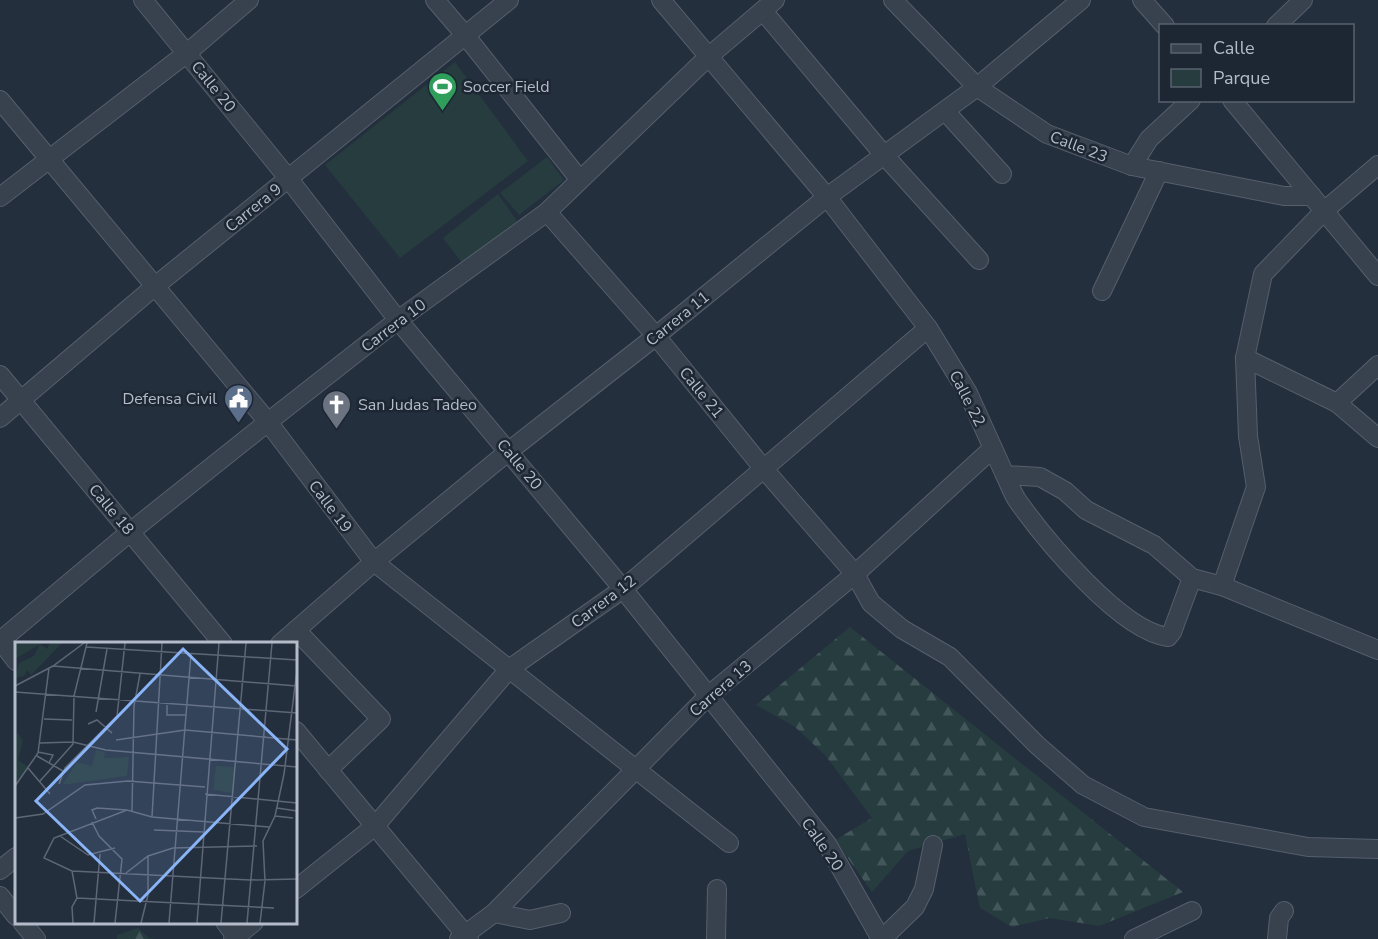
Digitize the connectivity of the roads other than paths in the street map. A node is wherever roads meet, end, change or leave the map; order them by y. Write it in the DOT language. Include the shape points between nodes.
graph roads {
  1 [pos="143,0"];
  2 [pos="249,0"];
  3 [pos="435,0"];
  4 [pos="509,0"];
  5 [pos="662,0"];
  6 [pos="893,0"];
  7 [pos="1081,0"];
  8 [pos="1142,0"];
  9 [pos="1303,0"];
  10 [pos="769,5"];
  11 [pos="1163,24"];
  12 [pos="1278,24"];
  13 [pos="465,35"];
  14 [pos="187,53"];
  15 [pos="708,57"];
  16 [pos="977,87"];
  17 [pos="0,100"];
  18 [pos="1189,102"];
  19 [pos="1234,102"];
  20 [pos="946,112"];
  21 [pos="884,155"];
  22 [pos="50,160"];
  23 [pos="1378,165"];
  24 [pos="1132,166"];
  25 [pos="1159,171"];
  26 [pos="1002,174"];
  27 [pos="288,178"];
  28 [pos="580,180"];
  29 [pos="1312,196"];
  30 [pos="0,197"];
  31 [pos="827,197"];
  32 [pos="1324,211"];
  33 [pos="547,212"];
  34 [pos="979,260"];
  35 [pos="1378,276"];
  36 [pos="154,288"];
  37 [pos="1102,291"];
  38 [pos="398,320"];
  39 [pos="928,328"];
  40 [pos="656,336"];
  41 [pos="1245,358"];
  42 [pos="1378,365"];
  43 [pos="0,375"];
  44 [pos="21,401"];
  45 [pos="1337,403"];
  46 [pos="0,418"];
  47 [pos="268,422"];
  48 [pos="1378,438"];
  49 [pos="992,448"];
  50 [pos="508,451"];
  51 [pos="763,468"];
  52 [pos="1005,475"];
  53 [pos="130,532"];
  54 [pos="374,562"];
  55 [pos="855,574"];
  56 [pos="1192,578"];
  57 [pos="1222,586"];
  58 [pos="623,589"];
  59 [pos="296,630"];
  60 [pos="0,640"];
  61 [pos="221,642"];
  62 [pos="282,642"];
  63 [pos="1378,650"];
  64 [pos="15,660"];
  65 [pos="509,669"];
  66 [pos="708,696"];
  67 [pos="297,732"];
  68 [pos="328,770"];
  69 [pos="634,770"];
  70 [pos="375,826"];
  71 [pos="729,843"];
  72 [pos="933,845"];
  73 [pos="1378,849"];
  74 [pos="15,857"];
  75 [pos="0,870"];
  76 [pos="297,888"];
  77 [pos="717,889"];
  78 [pos="0,896"];
  79 [pos="1192,911"];
  80 [pos="1284,911"];
  81 [pos="494,913"];
  82 [pos="561,913"];
  83 [pos="15,915"];
  84 [pos="24,924"];
  85 [pos="250,924"];
  86 [pos="233,934"];
  87 [pos="464,938"];
  88 [pos="36,939"];
  89 [pos="716,939"];
  90 [pos="881,939"];
  91 [pos="1134,939"];
  92 [pos="1277,939"];
  1 -- 14 [label="street, Calle 20"];
  2 -- 14 [label="street"];
  3 -- 13 [label="street"];
  4 -- 13 [label="street, Carrera 9"];
  5 -- 15 [label="street, Calle 22"];
  6 -- 16 [label="street, Calle 23"];
  7 -- 16 [label="street, Carrera 11"];
  8 -- 11 [label="street"];
  9 -- 12 [label="street"];
  10 -- 15 [label="street, Carrera 10"];
  10 -- 21 [label="street"];
  13 -- 27 [label="street, Carrera 9"];
  13 -- 28 [label="street"];
  14 -- 22 [label="street"];
  14 -- 27 [label="street, Calle 20"];
  15 -- 28 [label="street, Carrera 10"];
  15 -- 31 [label="street, Calle 22"];
  16 -- 20 [label="street, Carrera 11"];
  16 -- 24 [label="street, Calle 23" via="1047,134"];
  17 -- 22 [label="street, Calle 19"];
  18 -- 24 [label="street" via="1149,139"];
  19 -- 29 [label="street"];
  20 -- 21 [label="street, Carrera 11"];
  20 -- 26 [label="street"];
  21 -- 31 [label="street, Carrera 11"];
  21 -- 34 [label="street"];
  22 -- 30 [label="street"];
  22 -- 36 [label="street, Calle 19"];
  23 -- 32 [label="street"];
  24 -- 25 [label="street, Calle 23"];
  25 -- 29 [label="street, Calle 23" via="1284,196"];
  25 -- 37 [label="street"];
  27 -- 36 [label="street, Carrera 9"];
  27 -- 38 [label="street, Calle 20"];
  28 -- 33 [label="street, Carrera 10"];
  29 -- 32 [label="street"];
  31 -- 39 [label="street, Calle 22"];
  31 -- 40 [label="street, Carrera 11"];
  32 -- 35 [label="street"];
  32 -- 41 [label="street" via="1263,274"];
  33 -- 38 [label="street, Carrera 10"];
  33 -- 40 [label="street, Calle 21"];
  36 -- 44 [label="street, Carrera 9"];
  36 -- 47 [label="street, Calle 19"];
  38 -- 47 [label="street, Carrera 10"];
  38 -- 50 [label="street, Calle 20"];
  39 -- 49 [label="street, Calle 22" via="968,393"];
  39 -- 51 [label="street, Carrera 12"];
  40 -- 50 [label="street, Carrera 11"];
  40 -- 51 [label="street, Calle 21"];
  41 -- 45 [label="street"];
  41 -- 57 [label="street" via="1248,436 1256,487"];
  42 -- 45 [label="street"];
  43 -- 44 [label="street, Calle 18"];
  44 -- 46 [label="street, Carrera 9"];
  44 -- 53 [label="street, Calle 18"];
  45 -- 48 [label="street"];
  47 -- 53 [label="street, Carrera 10"];
  47 -- 54 [label="street, Calle 19"];
  49 -- 52 [label="street, Calle 22"];
  49 -- 55 [label="street, Carrera 13"];
  50 -- 54 [label="street, Carrera 11"];
  50 -- 58 [label="street, Calle 20"];
  51 -- 55 [label="street, Calle 21"];
  51 -- 58 [label="street, Carrera 12"];
  52 -- 56 [label="street" via="1040,477 1065,491 1086,510 1154,544"];
  52 -- 56 [label="street, Calle 22" via="1016,498 1086,584 1136,624 1168,637"];
  53 -- 60 [label="street, Carrera 10"];
  53 -- 61 [label="street, Calle 18"];
  54 -- 59 [label="street, Carrera 11"];
  54 -- 65 [label="street, Calle 19"];
  55 -- 66 [label="street, Carrera 13"];
  55 -- 73 [label="street, Calle 21" via="871,603 902,629 950,657 1037,745 1083,784 1144,817 1308,847"];
  56 -- 57 [label="street"];
  57 -- 63 [label="street"];
  58 -- 65 [label="street, Carrera 12"];
  58 -- 66 [label="street, Calle 20"];
  59 -- 62 [label="street, Carrera 11"];
  59 -- 68 [label="street" via="381,719"];
  60 -- 64 [label="street"];
  65 -- 69 [label="street, Calle 19"];
  65 -- 70 [label="street, Carrera 12"];
  66 -- 69 [label="street, Carrera 13"];
  66 -- 90 [label="street, Calle 20" via="827,844"];
  67 -- 68 [label="street"];
  68 -- 70 [label="street"];
  69 -- 71 [label="street, Calle 19"];
  69 -- 81 [label="street, Carrera 13"];
  70 -- 76 [label="street, Carrera 12"];
  70 -- 87 [label="street"];
  72 -- 90 [label="street" via="924,889 915,907"];
  74 -- 75 [label="street"];
  77 -- 89 [label="street"];
  78 -- 83 [label="street"];
  79 -- 91 [label="street"];
  80 -- 92 [label="street" via="1279,918"];
  81 -- 82 [label="street" via="530,920"];
  81 -- 87 [label="street, Carrera 13"];
  84 -- 88 [label="street"];
  85 -- 86 [label="street"];
}
